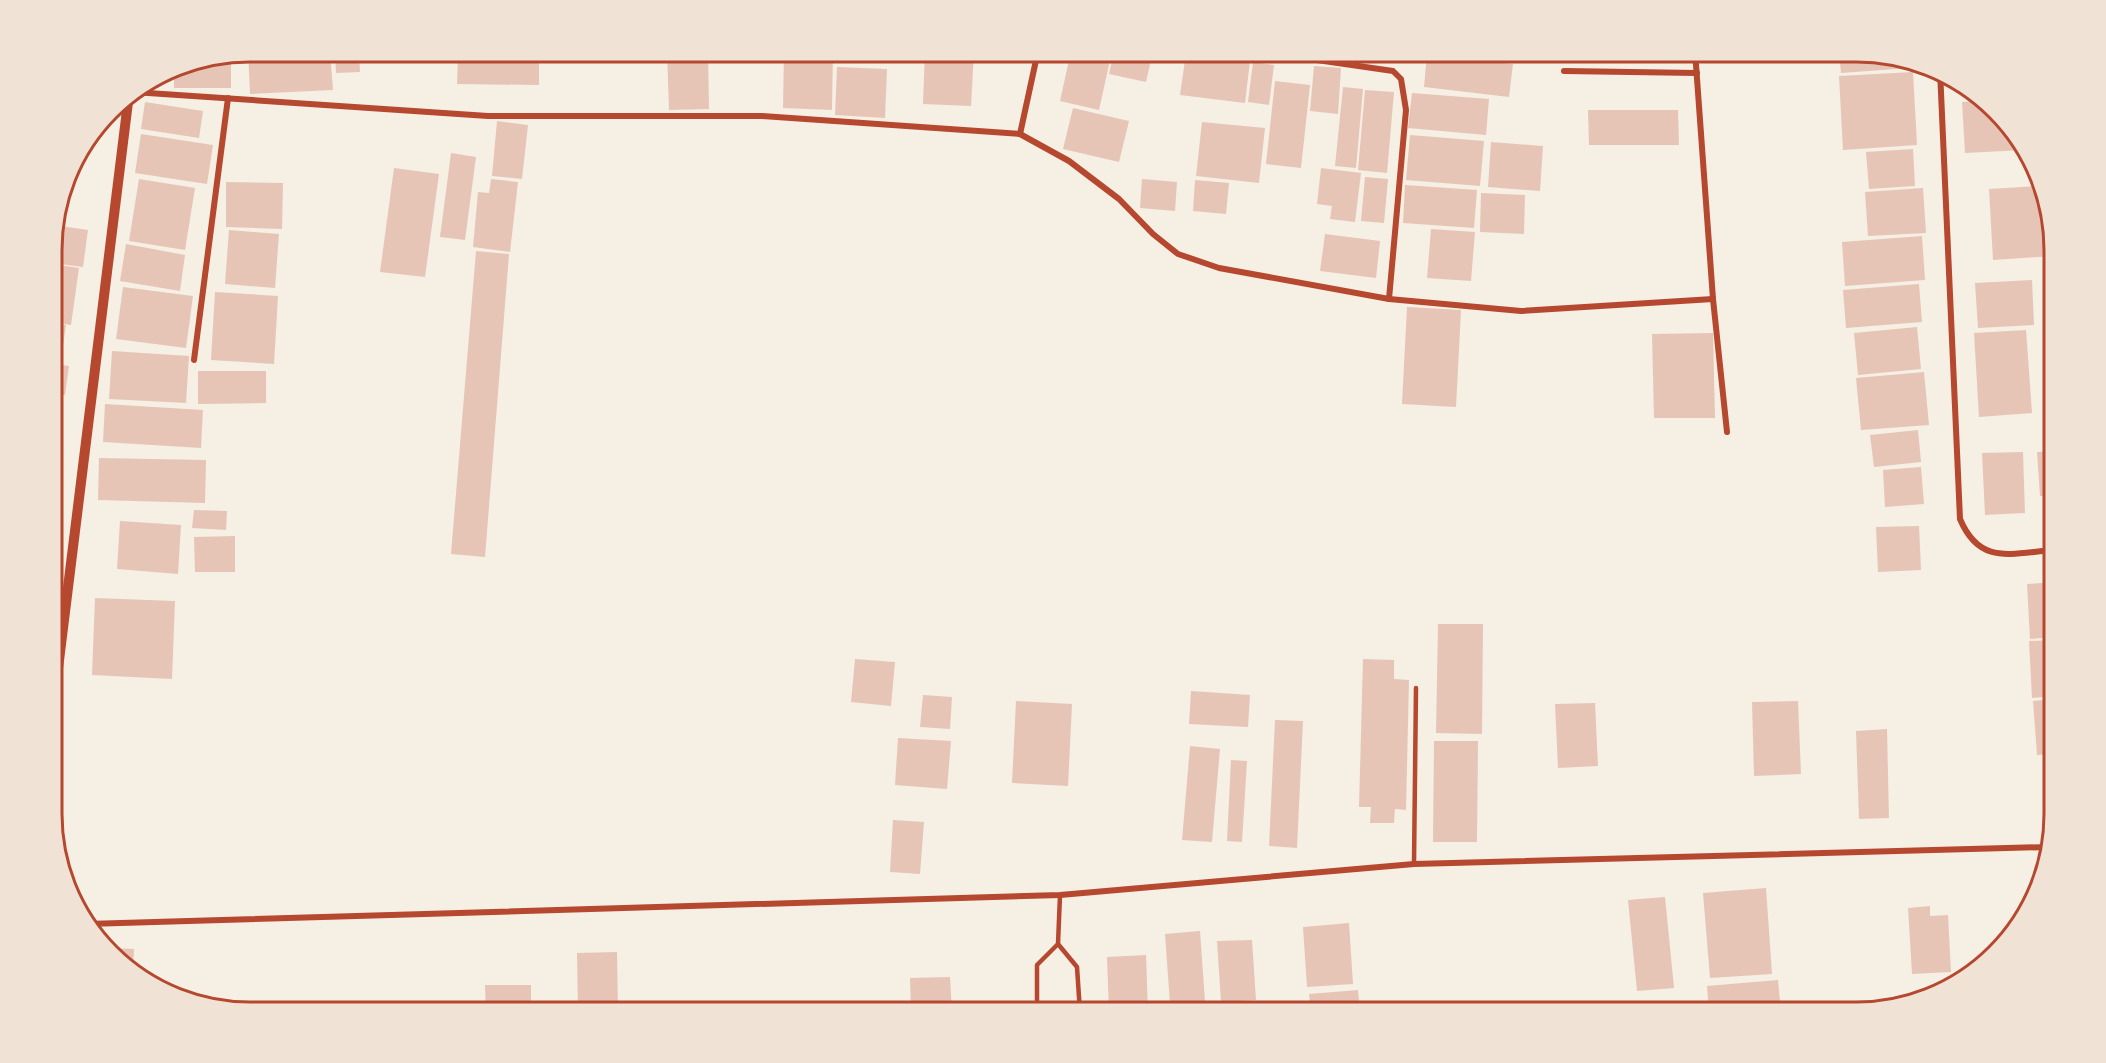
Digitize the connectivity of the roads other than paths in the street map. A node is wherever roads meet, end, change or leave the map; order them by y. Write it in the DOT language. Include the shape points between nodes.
graph roads {
  1 [pos="1036,62"];
  2 [pos="1331,62"];
  3 [pos="1696,62"];
  4 [pos="1564,71"];
  5 [pos="1697,73"];
  6 [pos="1941,81"];
  7 [pos="144,94"];
  8 [pos="228,98"];
  9 [pos="129,105"];
  10 [pos="1020,134"];
  11 [pos="1389,299"];
  12 [pos="1713,299"];
  13 [pos="194,360"];
  14 [pos="1728,432"];
  15 [pos="2044,551"];
  16 [pos="62,638"];
  17 [pos="1416,688"];
  18 [pos="2041,847"];
  19 [pos="1414,864"];
  20 [pos="1060,896"];
  21 [pos="97,924"];
  22 [pos="1058,944"];
  23 [pos="1037,1001"];
  24 [pos="1079,1001"];
  1 -- 10 [label="street"];
  2 -- 11 [label="street" via="1393,71 1401,80 1406,110"];
  3 -- 5 [label="street"];
  4 -- 5 [label="street"];
  5 -- 12 [label="street"];
  6 -- 15 [label="street" via="1960,519 1978,548 1994,555"];
  7 -- 8 [label="street"];
  8 -- 10 [label="street" via="488,116 762,116"];
  8 -- 13 [label="street"];
  9 -- 16 [label="street"];
  10 -- 11 [label="street" via="1069,161 1119,199 1178,254 1219,268"];
  11 -- 12 [label="street" via="1521,311"];
  12 -- 14 [label="street"];
  17 -- 19 [label="lane"];
  18 -- 19 [label="street"];
  19 -- 20 [label="street"];
  20 -- 21 [label="street"];
  20 -- 22 [label="lane"];
  22 -- 23 [label="lane" via="1037,966"];
  22 -- 24 [label="lane" via="1077,968"];
}
